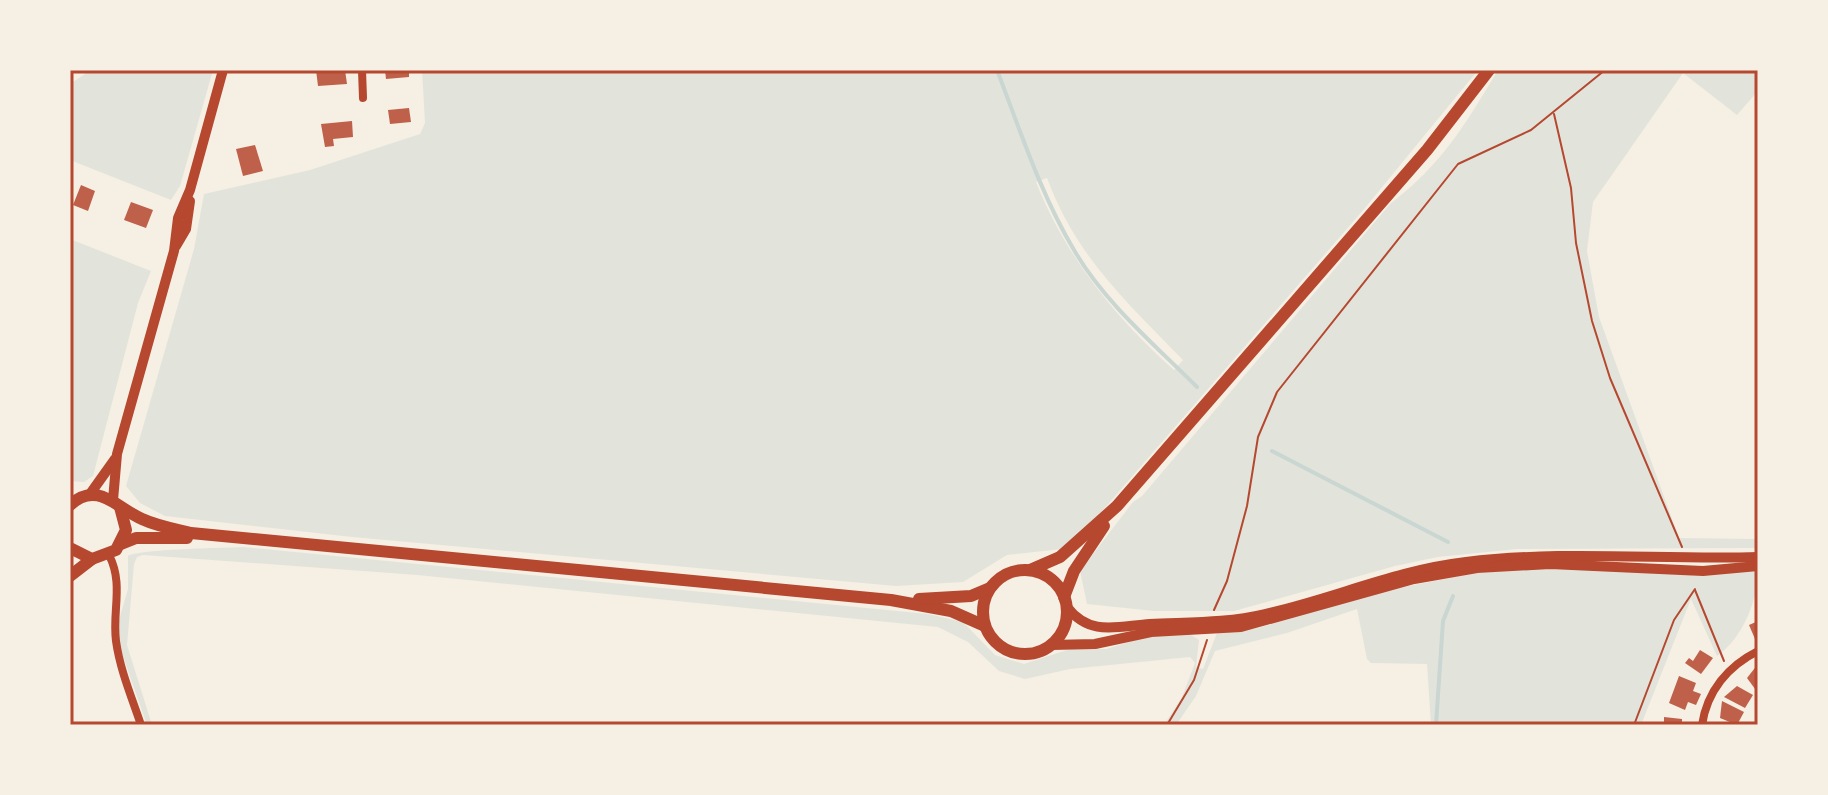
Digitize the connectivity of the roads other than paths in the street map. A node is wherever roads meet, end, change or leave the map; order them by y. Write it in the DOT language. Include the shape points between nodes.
graph roads {
  1 [pos="223,70"];
  2 [pos="362,70"];
  3 [pos="1489,70"];
  4 [pos="363,98"];
  5 [pos="117,454"];
  6 [pos="81,495"];
  7 [pos="117,504"];
  8 [pos="70,505"];
  9 [pos="1117,506"];
  10 [pos="230,539"];
  11 [pos="121,544"];
  12 [pos="70,548"];
  13 [pos="109,555"];
  14 [pos="1758,557"];
  15 [pos="92,559"];
  16 [pos="1758,566"];
  17 [pos="1030,570"];
  18 [pos="70,576"];
  19 [pos="990,588"];
  20 [pos="891,600"];
  21 [pos="1066,602"];
  22 [pos="985,626"];
  23 [pos="1209,626"];
  24 [pos="1051,645"];
  25 [pos="1758,651"];
  26 [pos="141,725"];
  27 [pos="1702,725"];
  1 -- 5 [label="street"];
  2 -- 4 [label="street"];
  3 -- 9 [label="main road" via="1427,150"];
  5 -- 6 [label="street" via="103,481"];
  5 -- 7 [label="street"];
  6 -- 7 [label="main road"];
  6 -- 8 [label="main road"];
  7 -- 10 [label="main road" via="165,527"];
  7 -- 11 [label="main road" via="126,525"];
  9 -- 17 [label="main road" via="1060,557"];
  9 -- 21 [label="main road" via="1074,571"];
  10 -- 11 [label="main road" via="146,537"];
  10 -- 20 [label="main road"];
  11 -- 13 [label="main road"];
  12 -- 15 [label="main road"];
  13 -- 15 [label="main road"];
  13 -- 26 [label="street" via="117,573 119,659"];
  14 -- 23 [label="street" via="1464,562"];
  15 -- 18 [label="main road"];
  16 -- 23 [label="street" via="1703,571 1550,564 1477,568 1402,582 1265,622"];
  17 -- 19 [label="main road" via="1012,571"];
  17 -- 21 [label="main road" via="1054,581"];
  19 -- 20 [label="main road" via="959,598"];
  19 -- 22 [label="main road" via="982,611"];
  20 -- 22 [label="main road" via="951,611"];
  21 -- 23 [label="street" via="1082,623 1101,629"];
  21 -- 24 [label="main road" via="1065,624"];
  22 -- 24 [label="main road" via="1010,651 1031,653"];
  23 -- 24 [label="street" via="1095,644"];
  25 -- 27 [label="street" via="1731,668 1709,700"];
}
